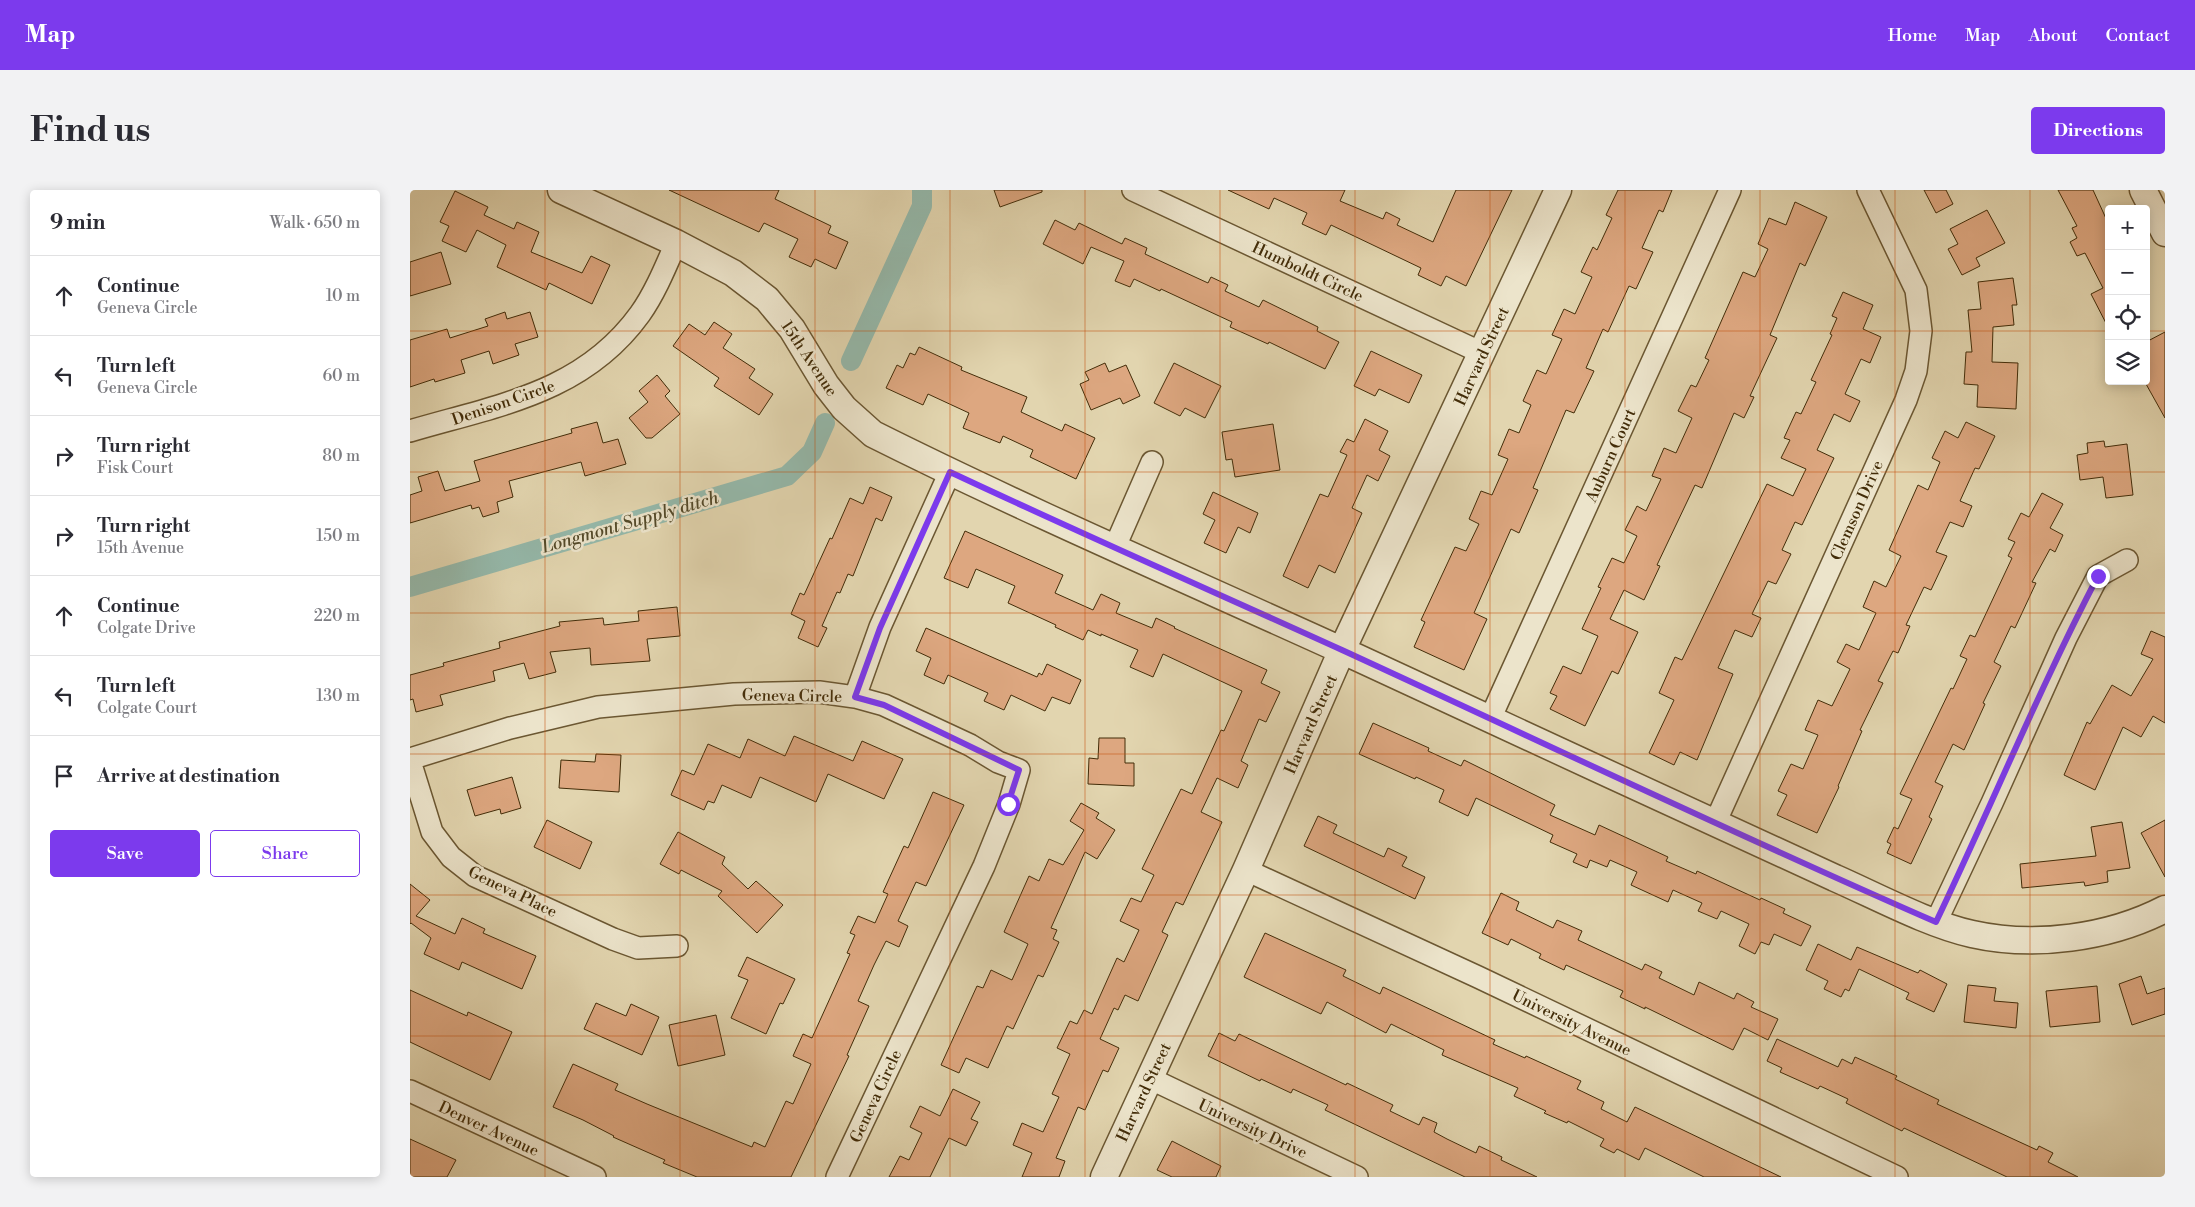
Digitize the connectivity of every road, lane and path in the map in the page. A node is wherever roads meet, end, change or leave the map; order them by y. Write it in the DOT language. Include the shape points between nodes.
graph roads {
  1 [pos="562,190"];
  2 [pos="1133,190"];
  3 [pos="1558,190"];
  4 [pos="1730,190"];
  5 [pos="1868,190"];
  6 [pos="2143,190"];
  7 [pos="2165,234"];
  8 [pos="676,243"];
  9 [pos="1482,353"];
  10 [pos="410,432"];
  11 [pos="1152,462"];
  12 [pos="950,472"];
  13 [pos="1114,549"];
  14 [pos="2127,560"];
  15 [pos="1342,650"];
  16 [pos="855,697"];
  17 [pos="1490,720"];
  18 [pos="410,760"];
  19 [pos="1715,823"];
  20 [pos="1246,870"];
  21 [pos="2165,909"];
  22 [pos="1936,922"];
  23 [pos="677,946"];
  24 [pos="1150,1078"];
  25 [pos="410,1091"];
  26 [pos="595,1177"];
  27 [pos="837,1177"];
  28 [pos="1104,1177"];
  29 [pos="1356,1177"];
  30 [pos="1896,1177"];
  1 -- 8 [label="street, 15th Avenue"];
  2 -- 9 [label="street, Humboldt Circle"];
  3 -- 9 [label="street, Harvard Street"];
  4 -- 17 [label="street, Auburn Court"];
  5 -- 19 [label="street, Clemson Drive" via="1916,290 1921,332 1916,371 1906,400"];
  6 -- 7 [label="street"];
  8 -- 10 [label="street, Denison Circle" via="640,313 612,347 578,374 539,393"];
  8 -- 12 [label="street, 15th Avenue" via="733,273 767,299 792,329 844,408 873,434"];
  9 -- 15 [label="street, Harvard Street"];
  11 -- 13 [label="street"];
  12 -- 13 [label="street, 15th Avenue"];
  12 -- 16 [label="street" via="880,628"];
  13 -- 15 [label="street, 15th Avenue"];
  14 -- 22 [label="street" via="2098,576 2066,638"];
  15 -- 17 [label="street, 15th Avenue"];
  15 -- 20 [label="street, Harvard Street"];
  16 -- 18 [label="street, Geneva Circle" via="819,692 734,694 598,707 510,728"];
  16 -- 27 [label="street, Geneva Circle" via="884,705 1019,770 984,866"];
  17 -- 19 [label="street, 15th Avenue"];
  18 -- 23 [label="street, Geneva Place" via="432,832 451,857 475,876 638,948"];
  19 -- 22 [label="street, 15th Avenue"];
  20 -- 24 [label="street, Harvard Street"];
  20 -- 30 [label="street, University Avenue"];
  21 -- 22 [label="street, 15th Avenue" via="2104,932 2052,939 2004,940 1969,934"];
  24 -- 28 [label="street, Harvard Street"];
  24 -- 29 [label="street, University Drive"];
  25 -- 26 [label="street, Denver Avenue"];
}
